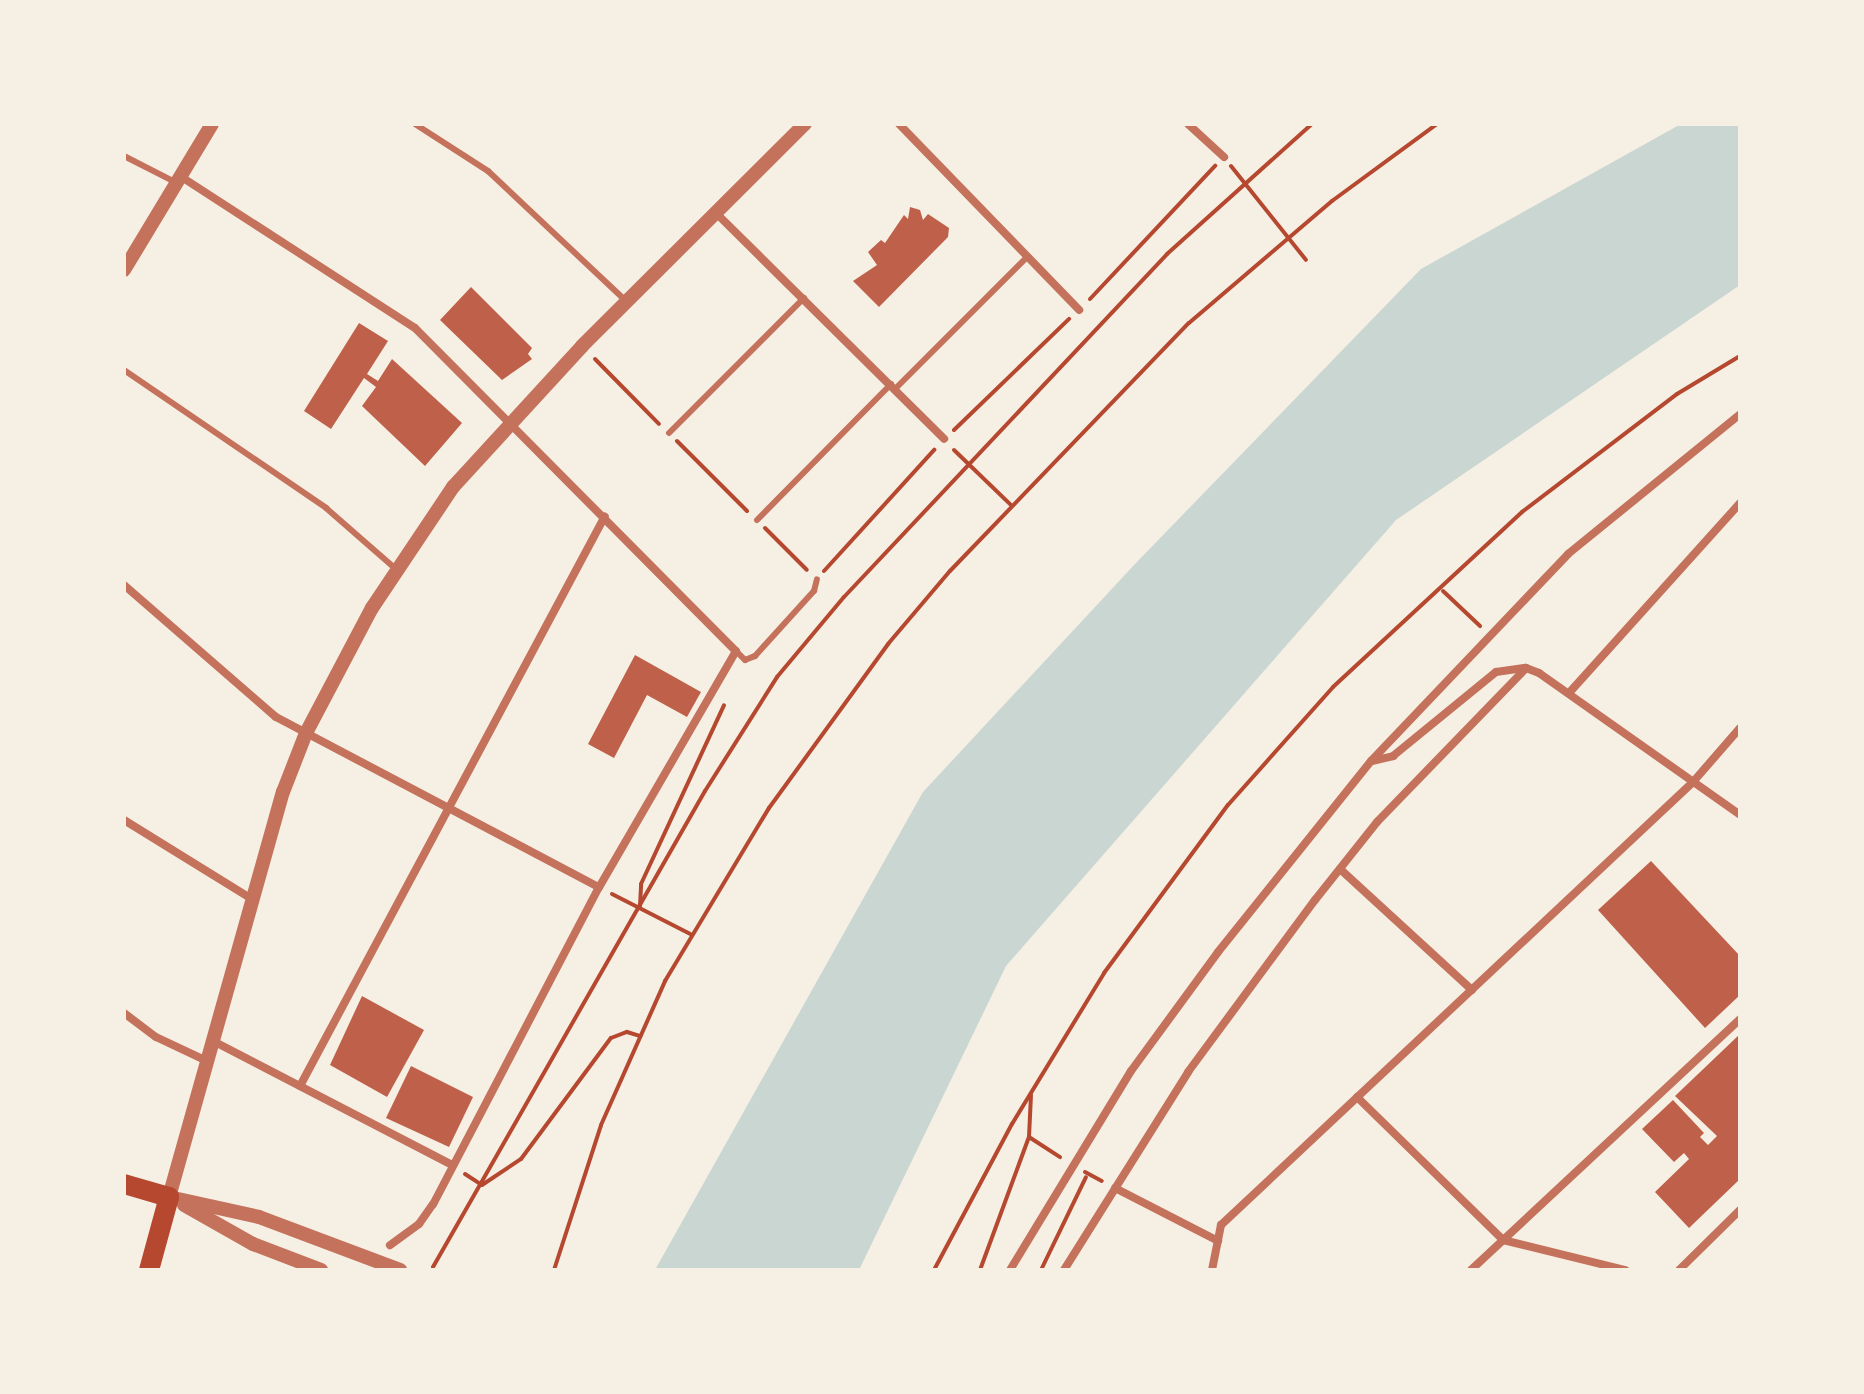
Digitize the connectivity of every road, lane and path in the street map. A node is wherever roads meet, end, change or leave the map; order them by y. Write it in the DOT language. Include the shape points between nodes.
graph roads {
  1 [pos="212,124"];
  2 [pos="415,124"];
  3 [pos="805,124"];
  4 [pos="899,124"];
  5 [pos="1188,124"];
  6 [pos="1312,124"];
  7 [pos="1437,124"];
  8 [pos="124,156"];
  9 [pos="1224,157"];
  10 [pos="177,179"];
  11 [pos="1242,181"];
  12 [pos="716,213"];
  13 [pos="1288,237"];
  14 [pos="1027,257"];
  15 [pos="1306,260"];
  16 [pos="124,270"];
  17 [pos="804,298"];
  18 [pos="627,302"];
  19 [pos="1079,310"];
  20 [pos="582,346"];
  21 [pos="1740,356"];
  22 [pos="124,370"];
  23 [pos="893,386"];
  24 [pos="1740,414"];
  25 [pos="513,421"];
  26 [pos="669,433"];
  27 [pos="944,439"];
  28 [pos="969,466"];
  29 [pos="1740,503"];
  30 [pos="1012,505"];
  31 [pos="605,516"];
  32 [pos="757,520"];
  33 [pos="396,569"];
  34 [pos="817,579"];
  35 [pos="124,585"];
  36 [pos="1443,590"];
  37 [pos="1487,634"];
  38 [pos="736,651"];
  39 [pos="1526,668"];
  40 [pos="1569,693"];
  41 [pos="726,701"];
  42 [pos="1740,728"];
  43 [pos="306,733"];
  44 [pos="1371,761"];
  45 [pos="1693,782"];
  46 [pos="449,808"];
  47 [pos="1740,815"];
  48 [pos="124,820"];
  49 [pos="1340,869"];
  50 [pos="599,887"];
  51 [pos="252,899"];
  52 [pos="640,908"];
  53 [pos="690,935"];
  54 [pos="1472,990"];
  55 [pos="124,1013"];
  56 [pos="1740,1019"];
  57 [pos="640,1036"];
  58 [pos="213,1041"];
  59 [pos="207,1061"];
  60 [pos="300,1086"];
  61 [pos="1031,1093"];
  62 [pos="1357,1097"];
  63 [pos="1096,1160"];
  64 [pos="450,1164"];
  65 [pos="124,1184"];
  66 [pos="482,1185"];
  67 [pos="1115,1188"];
  68 [pos="169,1197"];
  69 [pos="1740,1210"];
  70 [pos="1503,1240"];
  71 [pos="1218,1241"];
  72 [pos="390,1245"];
  73 [pos="433,1267"];
  74 [pos="149,1270"];
  75 [pos="321,1270"];
  76 [pos="400,1270"];
  77 [pos="554,1270"];
  78 [pos="934,1270"];
  79 [pos="980,1270"];
  80 [pos="1010,1270"];
  81 [pos="1041,1270"];
  82 [pos="1064,1270"];
  83 [pos="1212,1270"];
  84 [pos="1471,1270"];
  85 [pos="1625,1270"];
  86 [pos="1679,1270"];
  1 -- 10 [label="street"];
  2 -- 18 [label="lane" via="488,171"];
  3 -- 12 [label="street"];
  4 -- 14 [label="street"];
  5 -- 9 [label="street"];
  6 -- 11 [label="path"];
  7 -- 13 [label="path"];
  8 -- 10 [label="lane"];
  9 -- 19 [label="path"];
  10 -- 16 [label="street"];
  10 -- 25 [label="street" via="415,328"];
  11 -- 13 [label="path"];
  11 -- 28 [label="path"];
  12 -- 17 [label="street"];
  12 -- 18 [label="street"];
  13 -- 15 [label="path"];
  13 -- 30 [label="path" via="1189,323"];
  14 -- 19 [label="street"];
  14 -- 23 [label="lane"];
  17 -- 23 [label="street"];
  17 -- 26 [label="lane"];
  18 -- 20 [label="street"];
  19 -- 27 [label="path"];
  20 -- 25 [label="street"];
  20 -- 26 [label="path"];
  21 -- 36 [label="path" via="1677,394 1522,512"];
  22 -- 33 [label="lane" via="326,508"];
  23 -- 27 [label="street"];
  23 -- 32 [label="lane"];
  24 -- 37 [label="street" via="1568,554"];
  25 -- 31 [label="street"];
  25 -- 33 [label="street" via="453,487"];
  26 -- 32 [label="path"];
  27 -- 28 [label="path"];
  27 -- 34 [label="path"];
  28 -- 30 [label="path"];
  28 -- 52 [label="path" via="844,597 777,677"];
  29 -- 40 [label="street"];
  30 -- 53 [label="path" via="939,583 847,698"];
  31 -- 38 [label="street"];
  31 -- 46 [label="street"];
  32 -- 34 [label="path"];
  33 -- 43 [label="street"];
  34 -- 38 [label="lane" via="814,591 755,656 745,660"];
  35 -- 43 [label="street" via="276,717"];
  36 -- 37 [label="path"];
  36 -- 61 [label="path" via="1333,687 1228,805 1143,914"];
  37 -- 44 [label="street"];
  38 -- 50 [label="street"];
  39 -- 40 [label="street"];
  39 -- 44 [label="street" via="1496,672 1393,756"];
  39 -- 49 [label="street" via="1377,822"];
  40 -- 45 [label="street"];
  41 -- 52 [label="path" via="641,884"];
  42 -- 45 [label="street"];
  43 -- 46 [label="street"];
  43 -- 51 [label="street"];
  44 -- 80 [label="street" via="1218,952 1131,1071"];
  45 -- 47 [label="street"];
  45 -- 54 [label="street"];
  46 -- 50 [label="street"];
  46 -- 60 [label="street"];
  48 -- 51 [label="street"];
  49 -- 54 [label="street"];
  49 -- 67 [label="street" via="1188,1072"];
  50 -- 52 [label="path"];
  50 -- 64 [label="street"];
  51 -- 58 [label="street"];
  52 -- 53 [label="path"];
  52 -- 66 [label="path"];
  53 -- 57 [label="path"];
  54 -- 62 [label="street"];
  55 -- 59 [label="street" via="156,1037"];
  56 -- 70 [label="street"];
  57 -- 66 [label="path" via="627,1032 611,1038 521,1159"];
  57 -- 77 [label="path" via="601,1125"];
  58 -- 59 [label="street"];
  58 -- 60 [label="street"];
  59 -- 68 [label="street"];
  60 -- 64 [label="street"];
  61 -- 78 [label="path"];
  61 -- 79 [label="path" via="1029,1137"];
  62 -- 70 [label="street"];
  62 -- 71 [label="street" via="1221,1225"];
  63 -- 81 [label="path"];
  64 -- 72 [label="street" via="419,1224"];
  65 -- 68 [label="main road"];
  66 -- 73 [label="path"];
  67 -- 71 [label="street"];
  67 -- 82 [label="street"];
  68 -- 74 [label="main road"];
  68 -- 75 [label="street" via="253,1244"];
  68 -- 76 [label="street" via="259,1217"];
  69 -- 86 [label="street"];
  70 -- 84 [label="street"];
  70 -- 85 [label="street"];
  71 -- 83 [label="street"];
}
